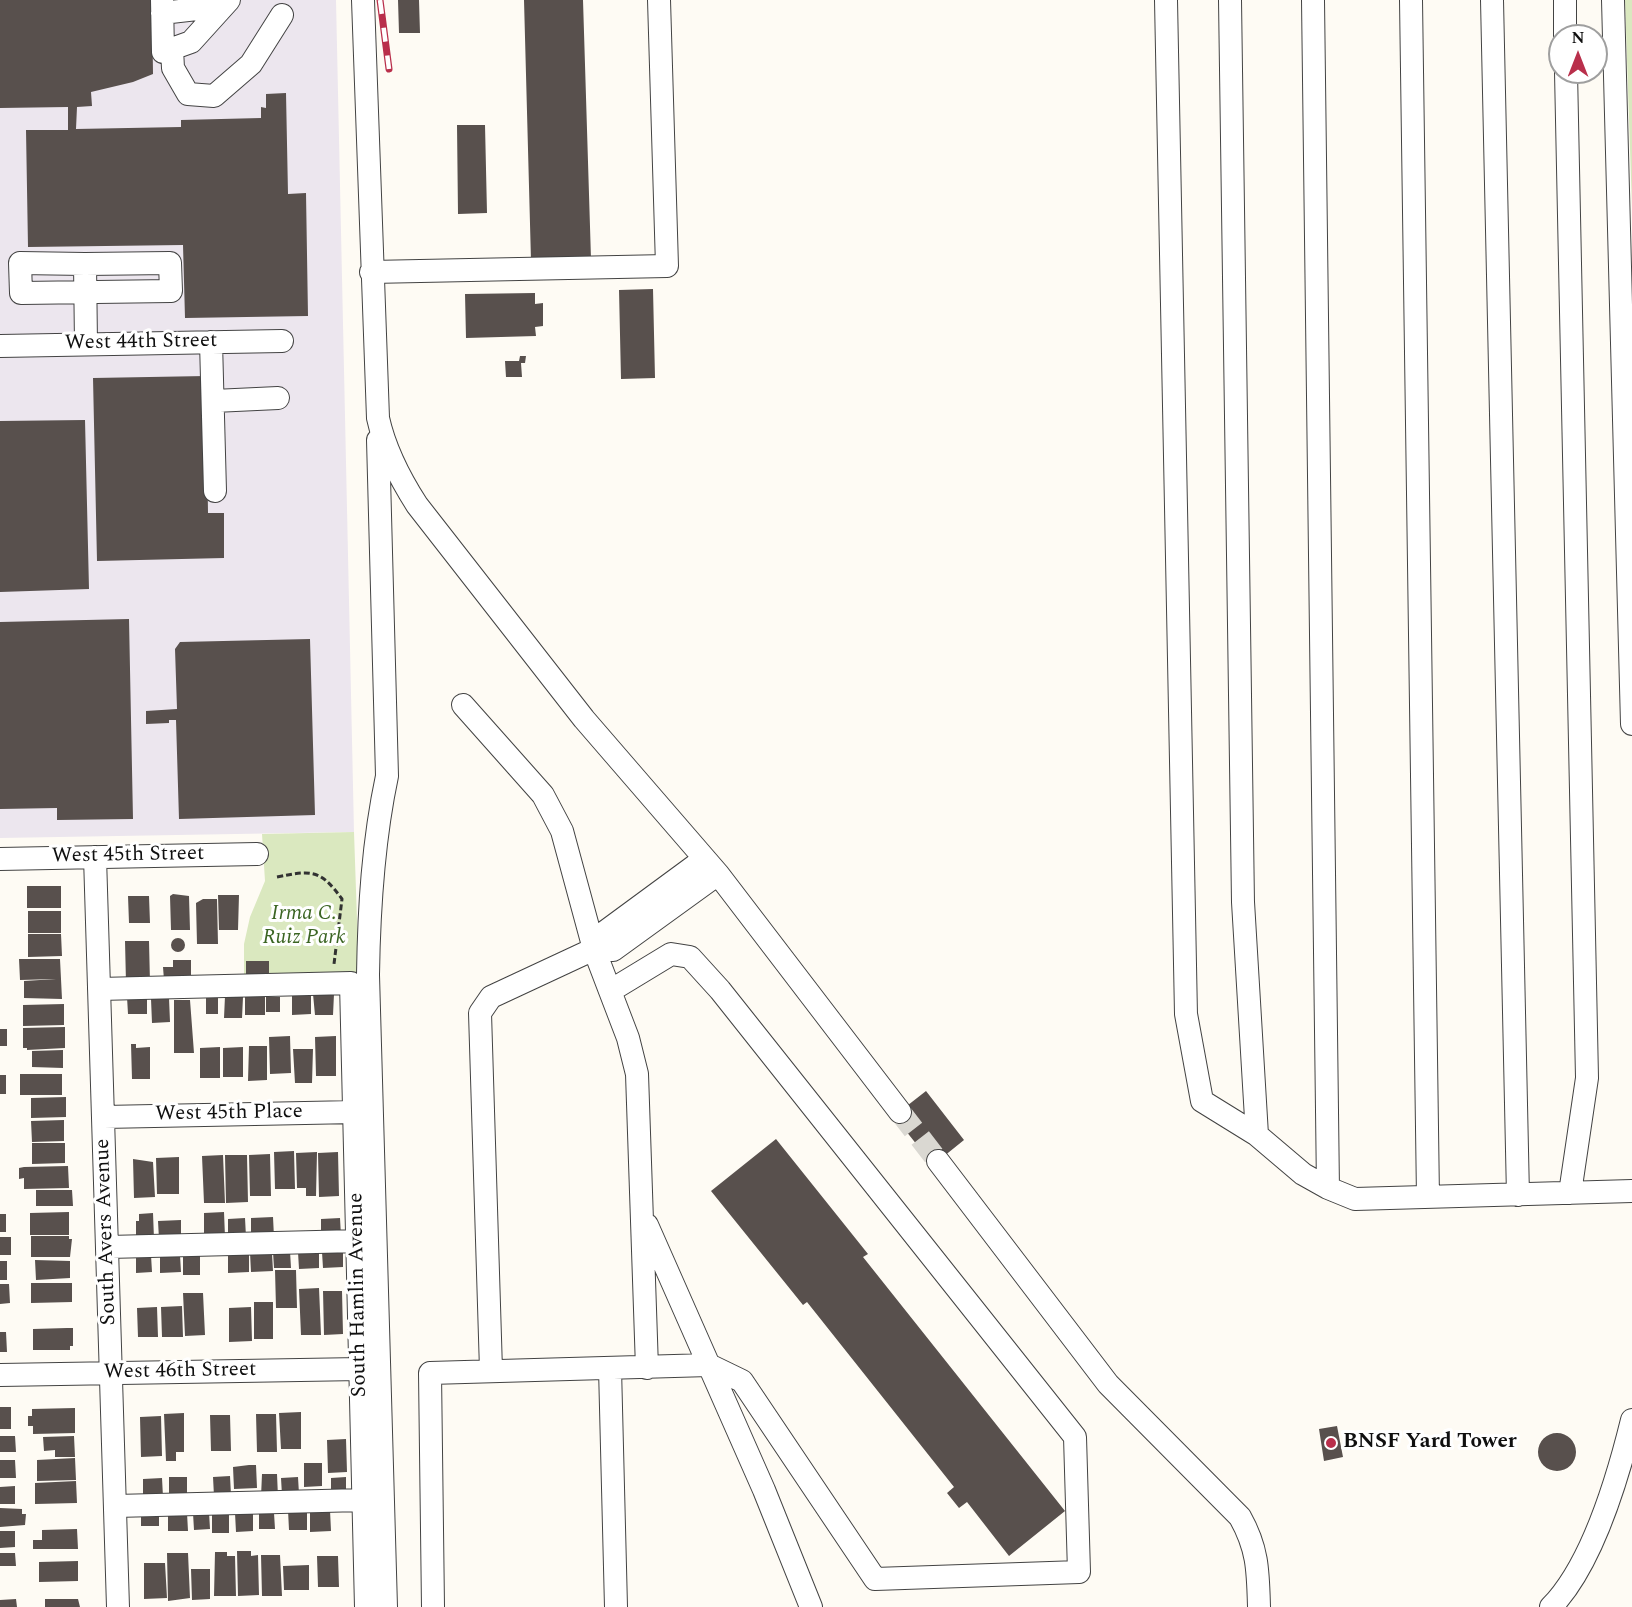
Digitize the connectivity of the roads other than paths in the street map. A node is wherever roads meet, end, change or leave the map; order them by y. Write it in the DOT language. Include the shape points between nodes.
graph roads {
  1 [pos="363,0"];
  2 [pos="659,0"];
  3 [pos="1166,0"];
  4 [pos="1230,0"];
  5 [pos="1313,0"];
  6 [pos="1411,0"];
  7 [pos="1492,0"];
  8 [pos="1564,0"];
  9 [pos="1613,0"];
  10 [pos="226,3"];
  11 [pos="162,7"];
  12 [pos="282,15"];
  13 [pos="1565,24"];
  14 [pos="172,49"];
  15 [pos="1566,84"];
  16 [pos="85,264"];
  17 [pos="371,272"];
  18 [pos="85,292"];
  19 [pos="282,341"];
  20 [pos="211,342"];
  21 [pos="86,344"];
  22 [pos="0,346"];
  23 [pos="278,398"];
  24 [pos="214,401"];
  25 [pos="378,418"];
  26 [pos="215,491"];
  27 [pos="463,705"];
  28 [pos="1632,724"];
  29 [pos="257,854"];
  30 [pos="96,857"];
  31 [pos="0,859"];
  32 [pos="711,866"];
  33 [pos="594,949"];
  34 [pos="99,989"];
  35 [pos="610,991"];
  36 [pos="355,1112"];
  37 [pos="900,1112"];
  38 [pos="104,1117"];
  39 [pos="1257,1135"];
  40 [pos="938,1161"];
  41 [pos="1328,1188"];
  42 [pos="1632,1191"];
  43 [pos="1570,1193"];
  44 [pos="1518,1195"];
  45 [pos="1428,1197"];
  46 [pos="642,1213"];
  47 [pos="358,1241"];
  48 [pos="108,1247"];
  49 [pos="709,1365"];
  50 [pos="610,1368"];
  51 [pos="647,1368"];
  52 [pos="360,1369"];
  53 [pos="491,1371"];
  54 [pos="111,1373"];
  55 [pos="0,1376"];
  56 [pos="1632,1420"];
  57 [pos="363,1500"];
  58 [pos="115,1506"];
  59 [pos="118,1607"];
  60 [pos="366,1607"];
  61 [pos="386,1607"];
  62 [pos="433,1607"];
  63 [pos="616,1607"];
  64 [pos="811,1607"];
  65 [pos="1259,1607"];
  66 [pos="1551,1607"];
  1 -- 17 [label="street"];
  2 -- 17 [label="street" via="667,266"];
  3 -- 39 [label="street" via="1186,1014 1202,1101"];
  4 -- 39 [label="street" via="1243,902"];
  5 -- 41 [label="street"];
  6 -- 45 [label="street"];
  7 -- 44 [label="street"];
  8 -- 13 [label="street"];
  9 -- 28 [label="street"];
  10 -- 11 [label="street"];
  10 -- 14 [label="street" via="191,42"];
  11 -- 14 [label="street" via="163,52"];
  12 -- 14 [label="street" via="251,64 214,96 188,94 173,68"];
  15 -- 43 [label="street" via="1587,1078"];
  16 -- 18 [label="street"];
  16 -- 18 [label="street" via="20,263 21,293"];
  16 -- 18 [label="street" via="170,263 171,291"];
  17 -- 25 [label="street"];
  18 -- 21 [label="street"];
  19 -- 20 [label="street, West 44th Street"];
  20 -- 21 [label="street, West 44th Street"];
  20 -- 24 [label="street"];
  21 -- 22 [label="street, West 44th Street"];
  23 -- 24 [label="street"];
  24 -- 26 [label="street"];
  25 -- 32 [label="street" via="397,474 417,505 584,719"];
  25 -- 61 [label="street" via="387,776 370,891 368,975"];
  27 -- 33 [label="street" via="543,795 562,831"];
  29 -- 30 [label="street, West 45th Street"];
  30 -- 31 [label="street, West 45th Street"];
  30 -- 34 [label="street, South Avers Avenue"];
  32 -- 33 [label="street" via="602,934"];
  32 -- 37 [label="street"];
  33 -- 35 [label="street"];
  33 -- 53 [label="street" via="491,997 480,1013"];
  34 -- 36 [label="street, South Hamlin Avenue" via="343,983"];
  34 -- 38 [label="street, South Avers Avenue"];
  35 -- 46 [label="street" via="637,1074"];
  35 -- 49 [label="street" via="671,954 690,957 720,990 1076,1437 1079,1572 875,1579 742,1381"];
  36 -- 38 [label="street, West 45th Place"];
  36 -- 47 [label="street, South Hamlin Avenue"];
  38 -- 48 [label="street, South Avers Avenue"];
  39 -- 41 [label="street" via="1302,1173"];
  40 -- 65 [label="street" via="1108,1384 1240,1517 1253,1540 1258,1562"];
  41 -- 45 [label="street" via="1355,1199"];
  42 -- 43 [label="street"];
  43 -- 44 [label="street"];
  44 -- 45 [label="street"];
  46 -- 49 [label="street"];
  46 -- 51 [label="street"];
  47 -- 48 [label="street"];
  47 -- 52 [label="street, South Hamlin Avenue"];
  48 -- 54 [label="street, South Avers Avenue"];
  49 -- 51 [label="street"];
  49 -- 64 [label="street"];
  50 -- 51 [label="street"];
  50 -- 53 [label="street"];
  50 -- 63 [label="street"];
  52 -- 54 [label="street, West 46th Street"];
  52 -- 57 [label="street, South Hamlin Avenue"];
  53 -- 62 [label="street" via="430,1373"];
  54 -- 55 [label="street, West 46th Street"];
  54 -- 58 [label="street, South Avers Avenue"];
  56 -- 66 [label="street" via="1585,1557 1565,1593"];
  57 -- 58 [label="street"];
  57 -- 60 [label="street, South Hamlin Avenue"];
  58 -- 59 [label="street, South Avers Avenue"];
}
